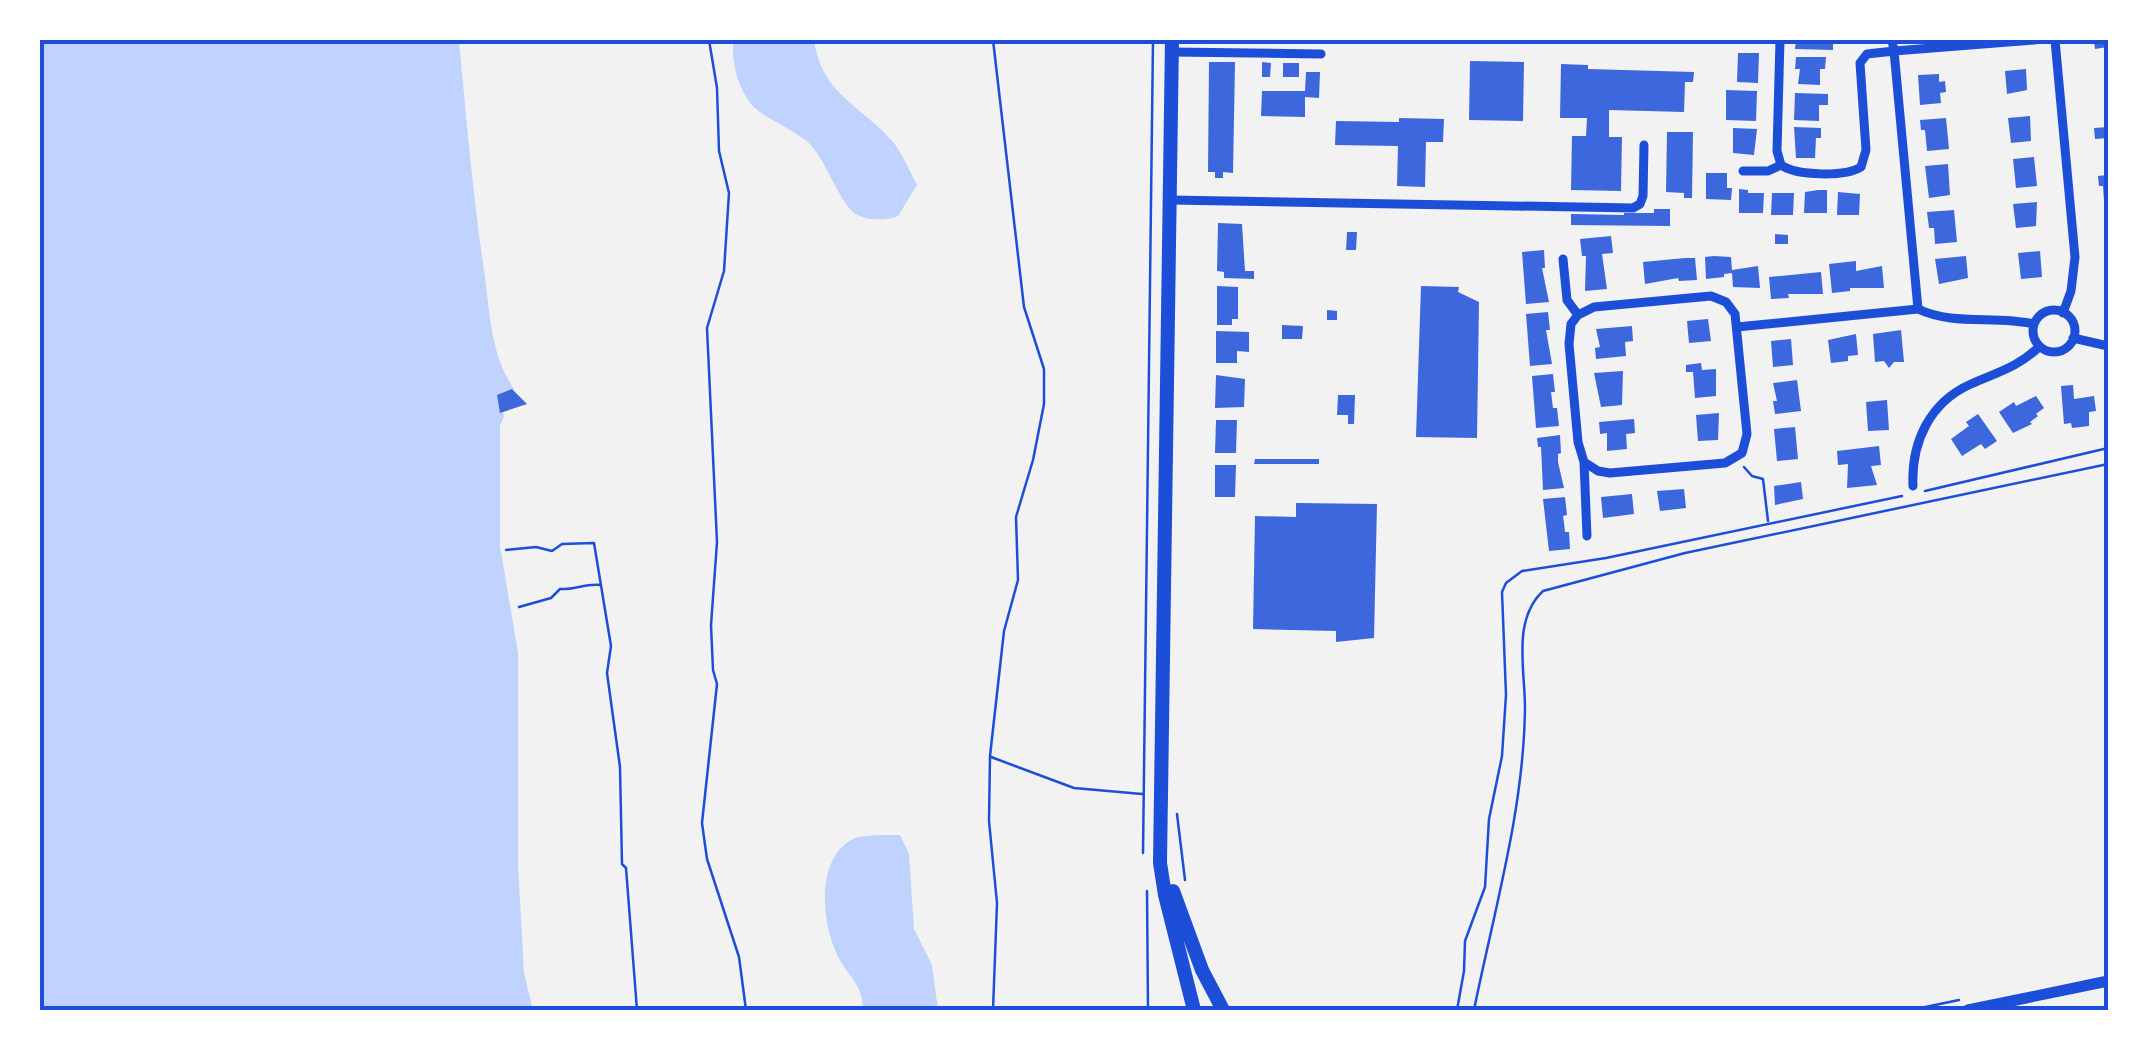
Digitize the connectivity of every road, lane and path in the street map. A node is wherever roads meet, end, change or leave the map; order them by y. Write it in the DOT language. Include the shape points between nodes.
graph roads {
  1 [pos="709,40"];
  2 [pos="993,40"];
  3 [pos="1153,40"];
  4 [pos="1780,40"];
  5 [pos="2035,40"];
  6 [pos="2055,40"];
  7 [pos="1172,46"];
  8 [pos="1893,46"];
  9 [pos="1320,54"];
  10 [pos="1644,145"];
  11 [pos="1781,165"];
  12 [pos="1743,171"];
  13 [pos="1170,200"];
  14 [pos="1564,259"];
  15 [pos="1918,310"];
  16 [pos="2063,313"];
  17 [pos="1578,315"];
  18 [pos="2034,324"];
  19 [pos="1737,327"];
  20 [pos="2073,338"];
  21 [pos="2108,346"];
  22 [pos="2040,347"];
  23 [pos="2108,448"];
  24 [pos="1737,458"];
  25 [pos="1584,462"];
  26 [pos="2108,464"];
  27 [pos="1913,486"];
  28 [pos="1768,521"];
  29 [pos="1587,536"];
  30 [pos="506,550"];
  31 [pos="603,585"];
  32 [pos="519,607"];
  33 [pos="990,756"];
  34 [pos="1144,794"];
  35 [pos="1177,808"];
  36 [pos="1162,826"];
  37 [pos="1145,860"];
  38 [pos="1148,891"];
  39 [pos="1188,891"];
  40 [pos="2108,981"];
  41 [pos="637,1010"];
  42 [pos="746,1010"];
  43 [pos="992,1010"];
  44 [pos="1148,1010"];
  45 [pos="1194,1010"];
  46 [pos="1223,1010"];
  47 [pos="1457,1010"];
  48 [pos="1474,1010"];
  49 [pos="1968,1010"];
  1 -- 42 [label="path" via="728,214 724,271 707,328 717,542 712,652 718,684 702,822 739,957"];
  2 -- 33 [label="path" via="1024,308 1044,386 1034,460 1016,517 1018,580 1004,631"];
  3 -- 34 [label="path"];
  4 -- 11 [label="street"];
  5 -- 8 [label="street"];
  6 -- 16 [label="street" via="2075,258"];
  7 -- 9 [label="street"];
  7 -- 13 [label="main road"];
  8 -- 11 [label="street" via="1867,54 1860,64 1866,144 1861,167 1851,172"];
  8 -- 15 [label="street"];
  10 -- 13 [label="street" via="1643,196 1633,208"];
  11 -- 12 [label="street"];
  13 -- 36 [label="main road"];
  14 -- 17 [label="street" via="1568,300"];
  15 -- 18 [label="street" via="1943,319"];
  15 -- 19 [label="street"];
  16 -- 18 [label="street" via="2046,312"];
  16 -- 20 [label="street" via="2073,324"];
  17 -- 19 [label="street" via="1594,307 1712,296 1731,306"];
  17 -- 25 [label="street" via="1568,344"];
  18 -- 22 [label="street"];
  19 -- 24 [label="street" via="1747,434"];
  20 -- 21 [label="street"];
  20 -- 22 [label="street" via="2057,352"];
  22 -- 27 [label="street" via="2014,368 1963,388 1933,414 1916,447"];
  23 -- 28 [label="path"];
  24 -- 25 [label="street" via="1610,474"];
  24 -- 28 [label="path" via="1763,479"];
  25 -- 29 [label="street"];
  26 -- 48 [label="path" via="1685,553 1543,591 1524,624 1518,787"];
  28 -- 47 [label="path" via="1522,571 1506,583 1502,756 1489,820 1486,887 1465,941"];
  30 -- 31 [label="path" via="594,543"];
  31 -- 32 [label="path" via="560,589"];
  31 -- 41 [label="path"];
  33 -- 34 [label="path" via="1074,788"];
  33 -- 43 [label="path" via="997,903"];
  34 -- 37 [label="path"];
  35 -- 39 [label="path"];
  36 -- 45 [label="main road" via="1162,881"];
  36 -- 46 [label="main road" via="1180,916"];
  38 -- 44 [label="path"];
  40 -- 49 [label="street"];
}
